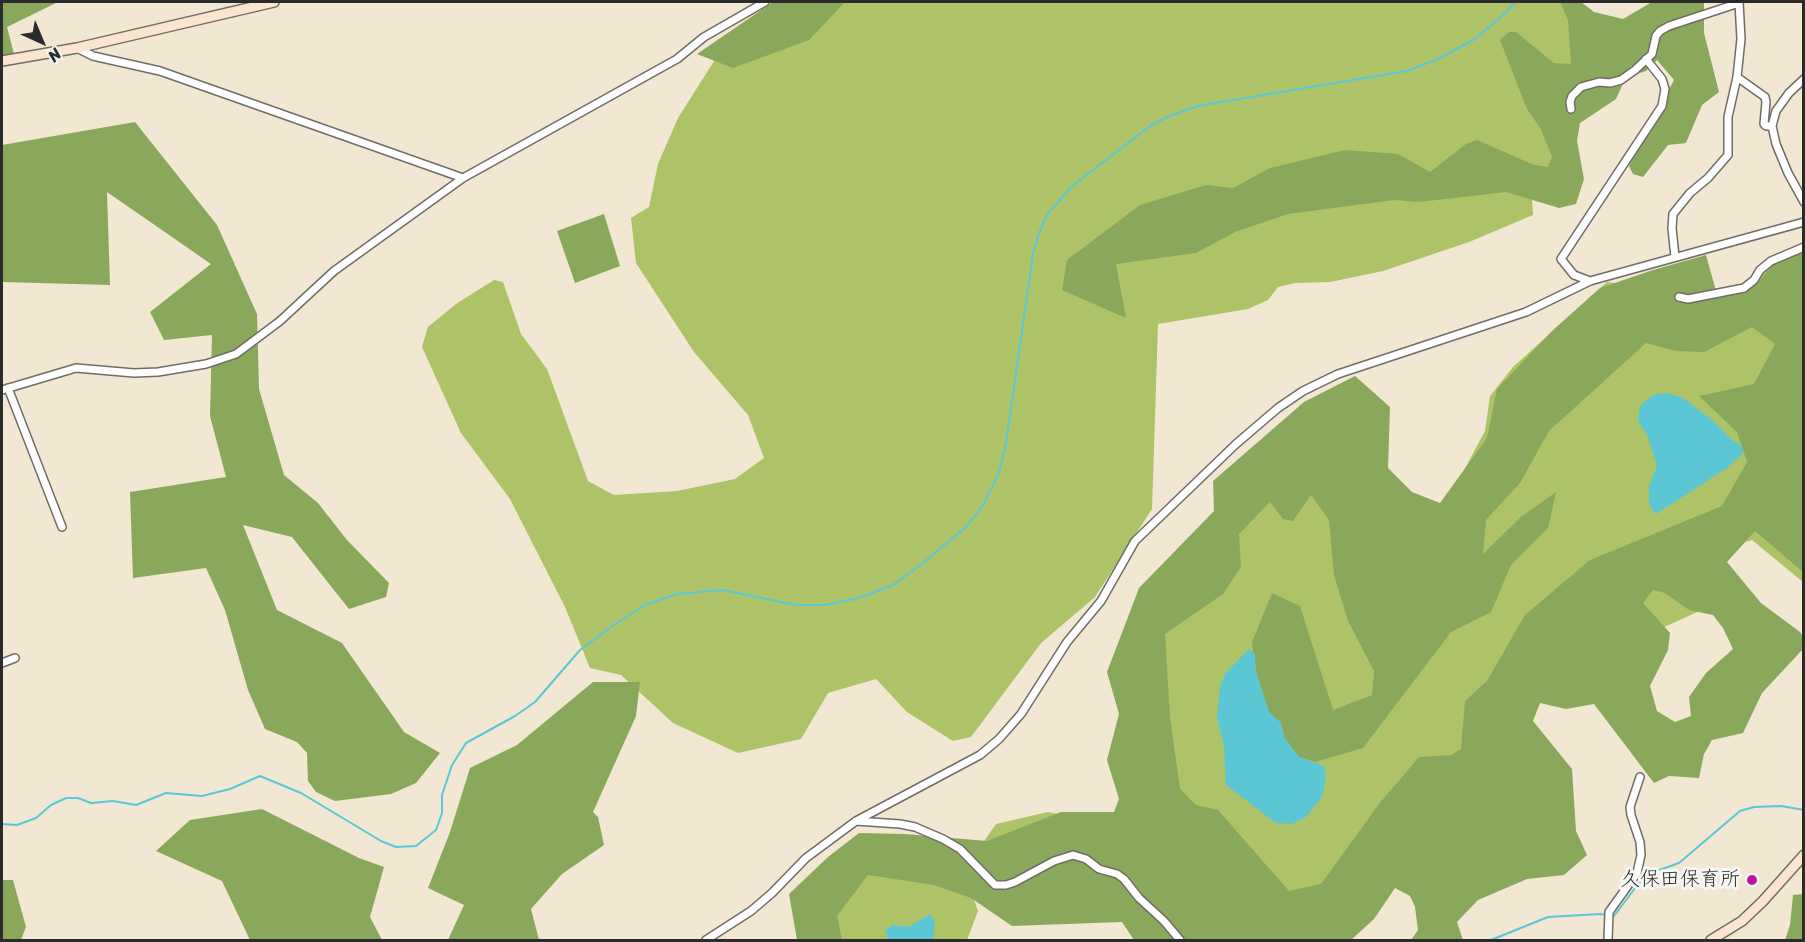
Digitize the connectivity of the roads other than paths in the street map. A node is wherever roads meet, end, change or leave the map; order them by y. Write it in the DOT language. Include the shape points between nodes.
graph roads {
  1 [pos="274,2"];
  2 [pos="765,2"];
  3 [pos="1739,2"];
  4 [pos="77,48"];
  5 [pos="1646,59"];
  6 [pos="2,61"];
  7 [pos="1737,77"];
  8 [pos="1803,80"];
  9 [pos="1571,109"];
  10 [pos="1772,126"];
  11 [pos="463,178"];
  12 [pos="1803,202"];
  13 [pos="1803,222"];
  14 [pos="1803,247"];
  15 [pos="1675,256"];
  16 [pos="1590,281"];
  17 [pos="1679,297"];
  18 [pos="5,389"];
  19 [pos="62,527"];
  20 [pos="15,658"];
  21 [pos="2,663"];
  22 [pos="1640,777"];
  23 [pos="856,821"];
  24 [pos="1803,855"];
  25 [pos="706,940"];
  26 [pos="1180,940"];
  27 [pos="1608,940"];
  28 [pos="1711,940"];
  1 -- 4 [label="street"];
  2 -- 11 [label="street" via="704,37 677,59"];
  3 -- 5 [label="street" via="1660,31 1652,54"];
  3 -- 7 [label="street"];
  4 -- 6 [label="street"];
  4 -- 11 [label="street" via="93,56 160,71"];
  5 -- 9 [label="street" via="1620,80 1581,87 1572,96"];
  5 -- 16 [label="street" via="1662,80 1662,106 1561,259 1574,275"];
  7 -- 10 [label="street" via="1765,97 1764,124"];
  7 -- 15 [label="street" via="1728,117 1728,155 1673,214"];
  8 -- 10 [label="street" via="1776,111"];
  10 -- 12 [label="street" via="1776,144"];
  11 -- 18 [label="street" via="334,272 236,354 158,372 76,368"];
  13 -- 15 [label="street"];
  14 -- 17 [label="street" via="1771,261 1744,288 1688,299"];
  15 -- 16 [label="street"];
  16 -- 23 [label="street" via="1526,312 1338,374 1278,408 1135,541 1101,602 1066,642 1022,714 999,739 980,754"];
  18 -- 19 [label="street"];
  20 -- 21 [label="street"];
  22 -- 27 [label="street" via="1630,807 1641,855 1637,873 1609,912"];
  23 -- 25 [label="street" via="806,858 751,911"];
  23 -- 26 [label="street" via="915,827 943,839 960,849 995,885 1015,882 1073,855 1086,859 1124,879"];
  24 -- 28 [label="street" via="1742,921"];
}
